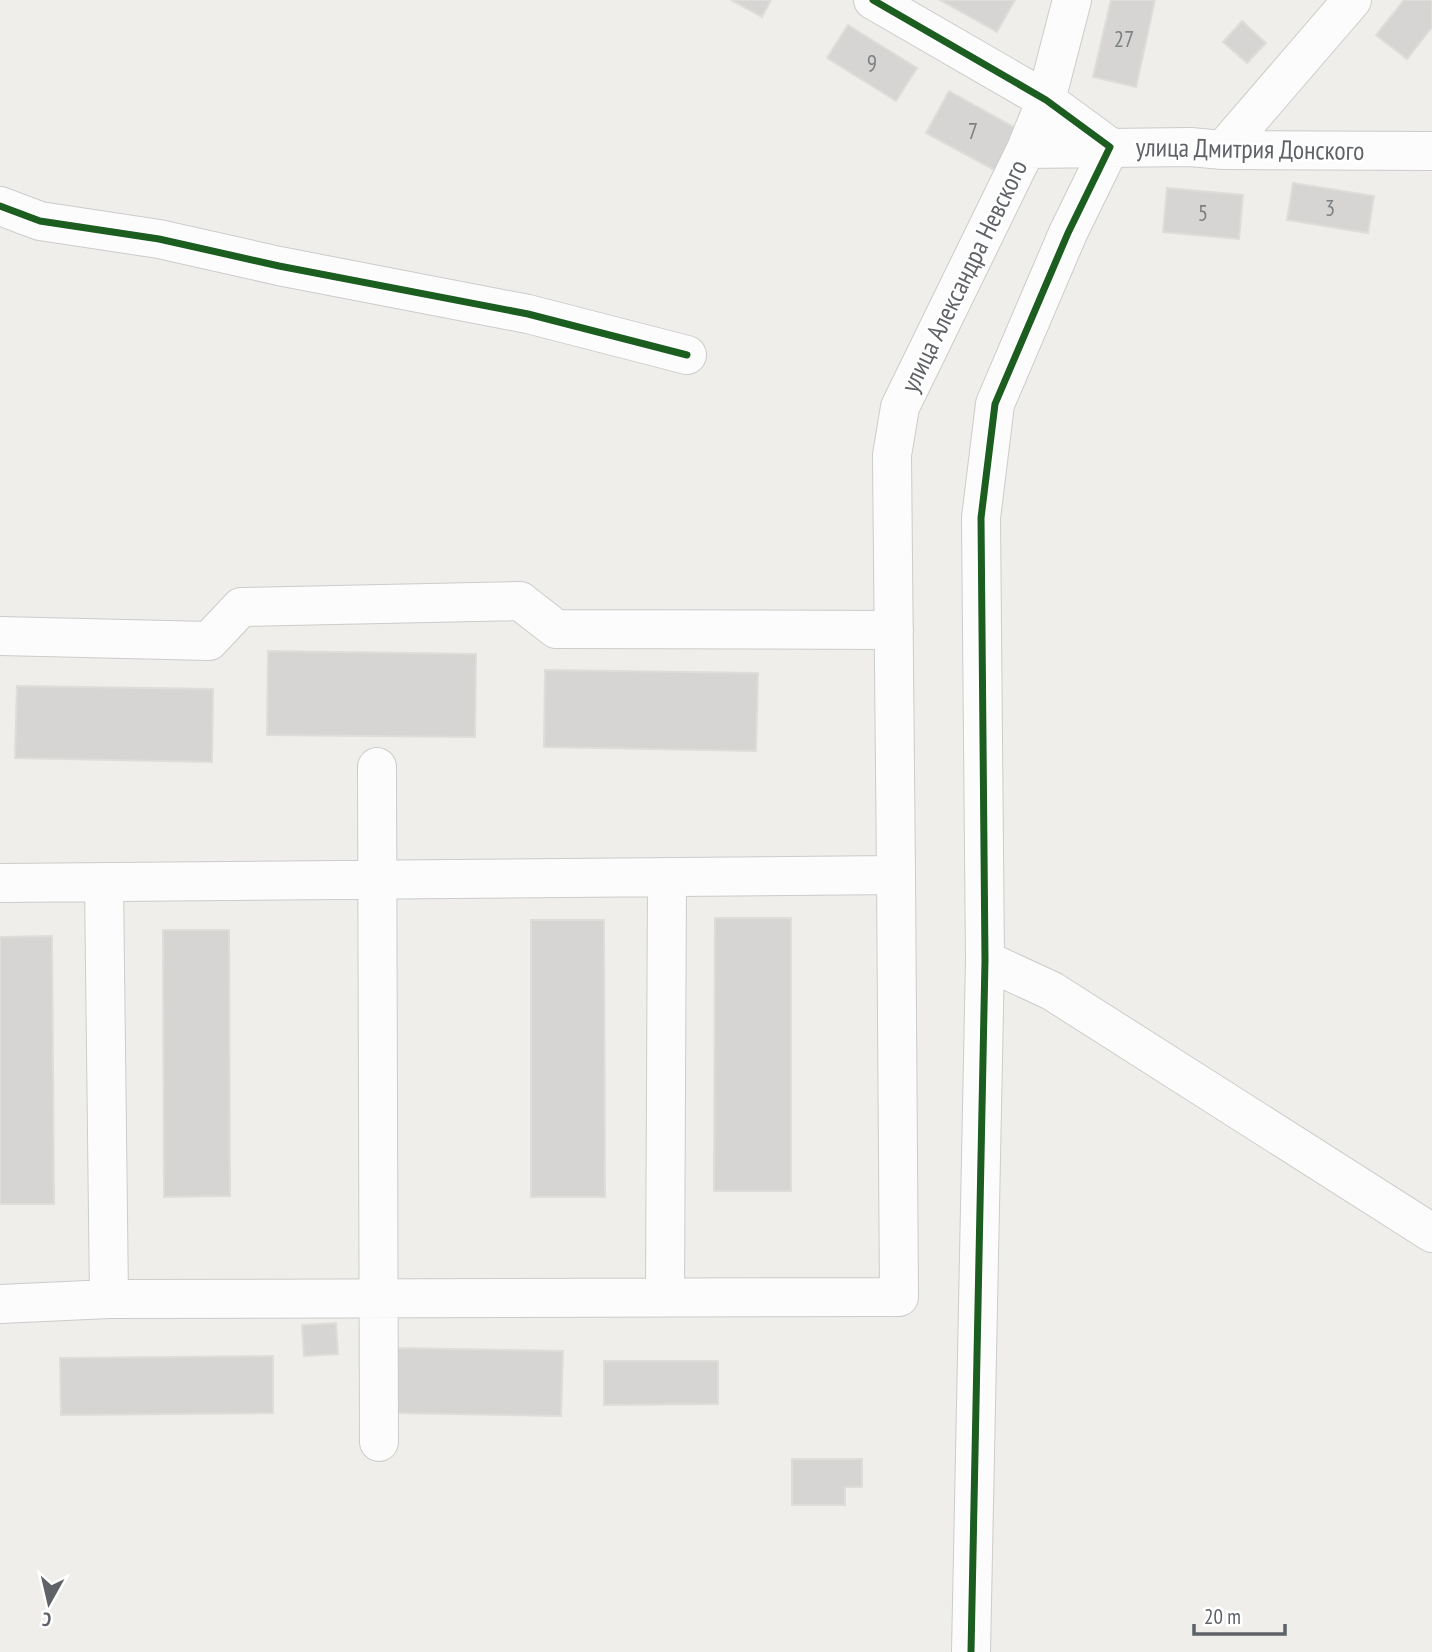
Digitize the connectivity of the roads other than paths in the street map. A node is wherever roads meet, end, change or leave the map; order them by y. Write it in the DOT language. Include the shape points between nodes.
graph roads {
  1 [pos="873,0"];
  2 [pos="1072,0"];
  3 [pos="1352,0"];
  4 [pos="1046,100"];
  5 [pos="1110,148"];
  6 [pos="1026,149"];
  7 [pos="1223,150"];
  8 [pos="1432,151"];
  9 [pos="0,206"];
  10 [pos="687,355"];
  11 [pos="894,630"];
  12 [pos="0,636"];
  13 [pos="377,767"];
  14 [pos="896,876"];
  15 [pos="667,877"];
  16 [pos="377,880"];
  17 [pos="104,882"];
  18 [pos="0,883"];
  19 [pos="985,960"];
  20 [pos="1432,1233"];
  21 [pos="665,1297"];
  22 [pos="109,1298"];
  23 [pos="380,1298"];
  24 [pos="0,1304"];
  25 [pos="379,1442"];
  26 [pos="971,1652"];
  1 -- 4 [label="street"];
  2 -- 4 [label="street, улица Александра Невского"];
  3 -- 7 [label="street"];
  4 -- 5 [label="street"];
  4 -- 6 [label="street, улица Александра Невского"];
  5 -- 6 [label="street, улица Дмитрия Донского"];
  5 -- 7 [label="street, улица Дмитрия Донского"];
  5 -- 19 [label="street" via="995,404 981,518"];
  6 -- 11 [label="street, улица Александра Невского" via="900,407 892,455"];
  7 -- 8 [label="street, улица Дмитрия Донского"];
  9 -- 10 [label="street" via="40,221 159,239 528,314"];
  11 -- 12 [label="street" via="556,629 520,601 241,607 209,641"];
  11 -- 14 [label="street, улица Александра Невского"];
  13 -- 16 [label="street"];
  14 -- 15 [label="street"];
  14 -- 21 [label="street, улица Александра Невского" via="899,1297"];
  15 -- 16 [label="street"];
  15 -- 21 [label="street"];
  16 -- 17 [label="street"];
  16 -- 23 [label="street"];
  17 -- 18 [label="street"];
  17 -- 22 [label="street"];
  19 -- 20 [label="street" via="1052,991"];
  19 -- 26 [label="street"];
  21 -- 23 [label="street"];
  22 -- 23 [label="street"];
  22 -- 24 [label="street"];
  23 -- 25 [label="street"];
}
